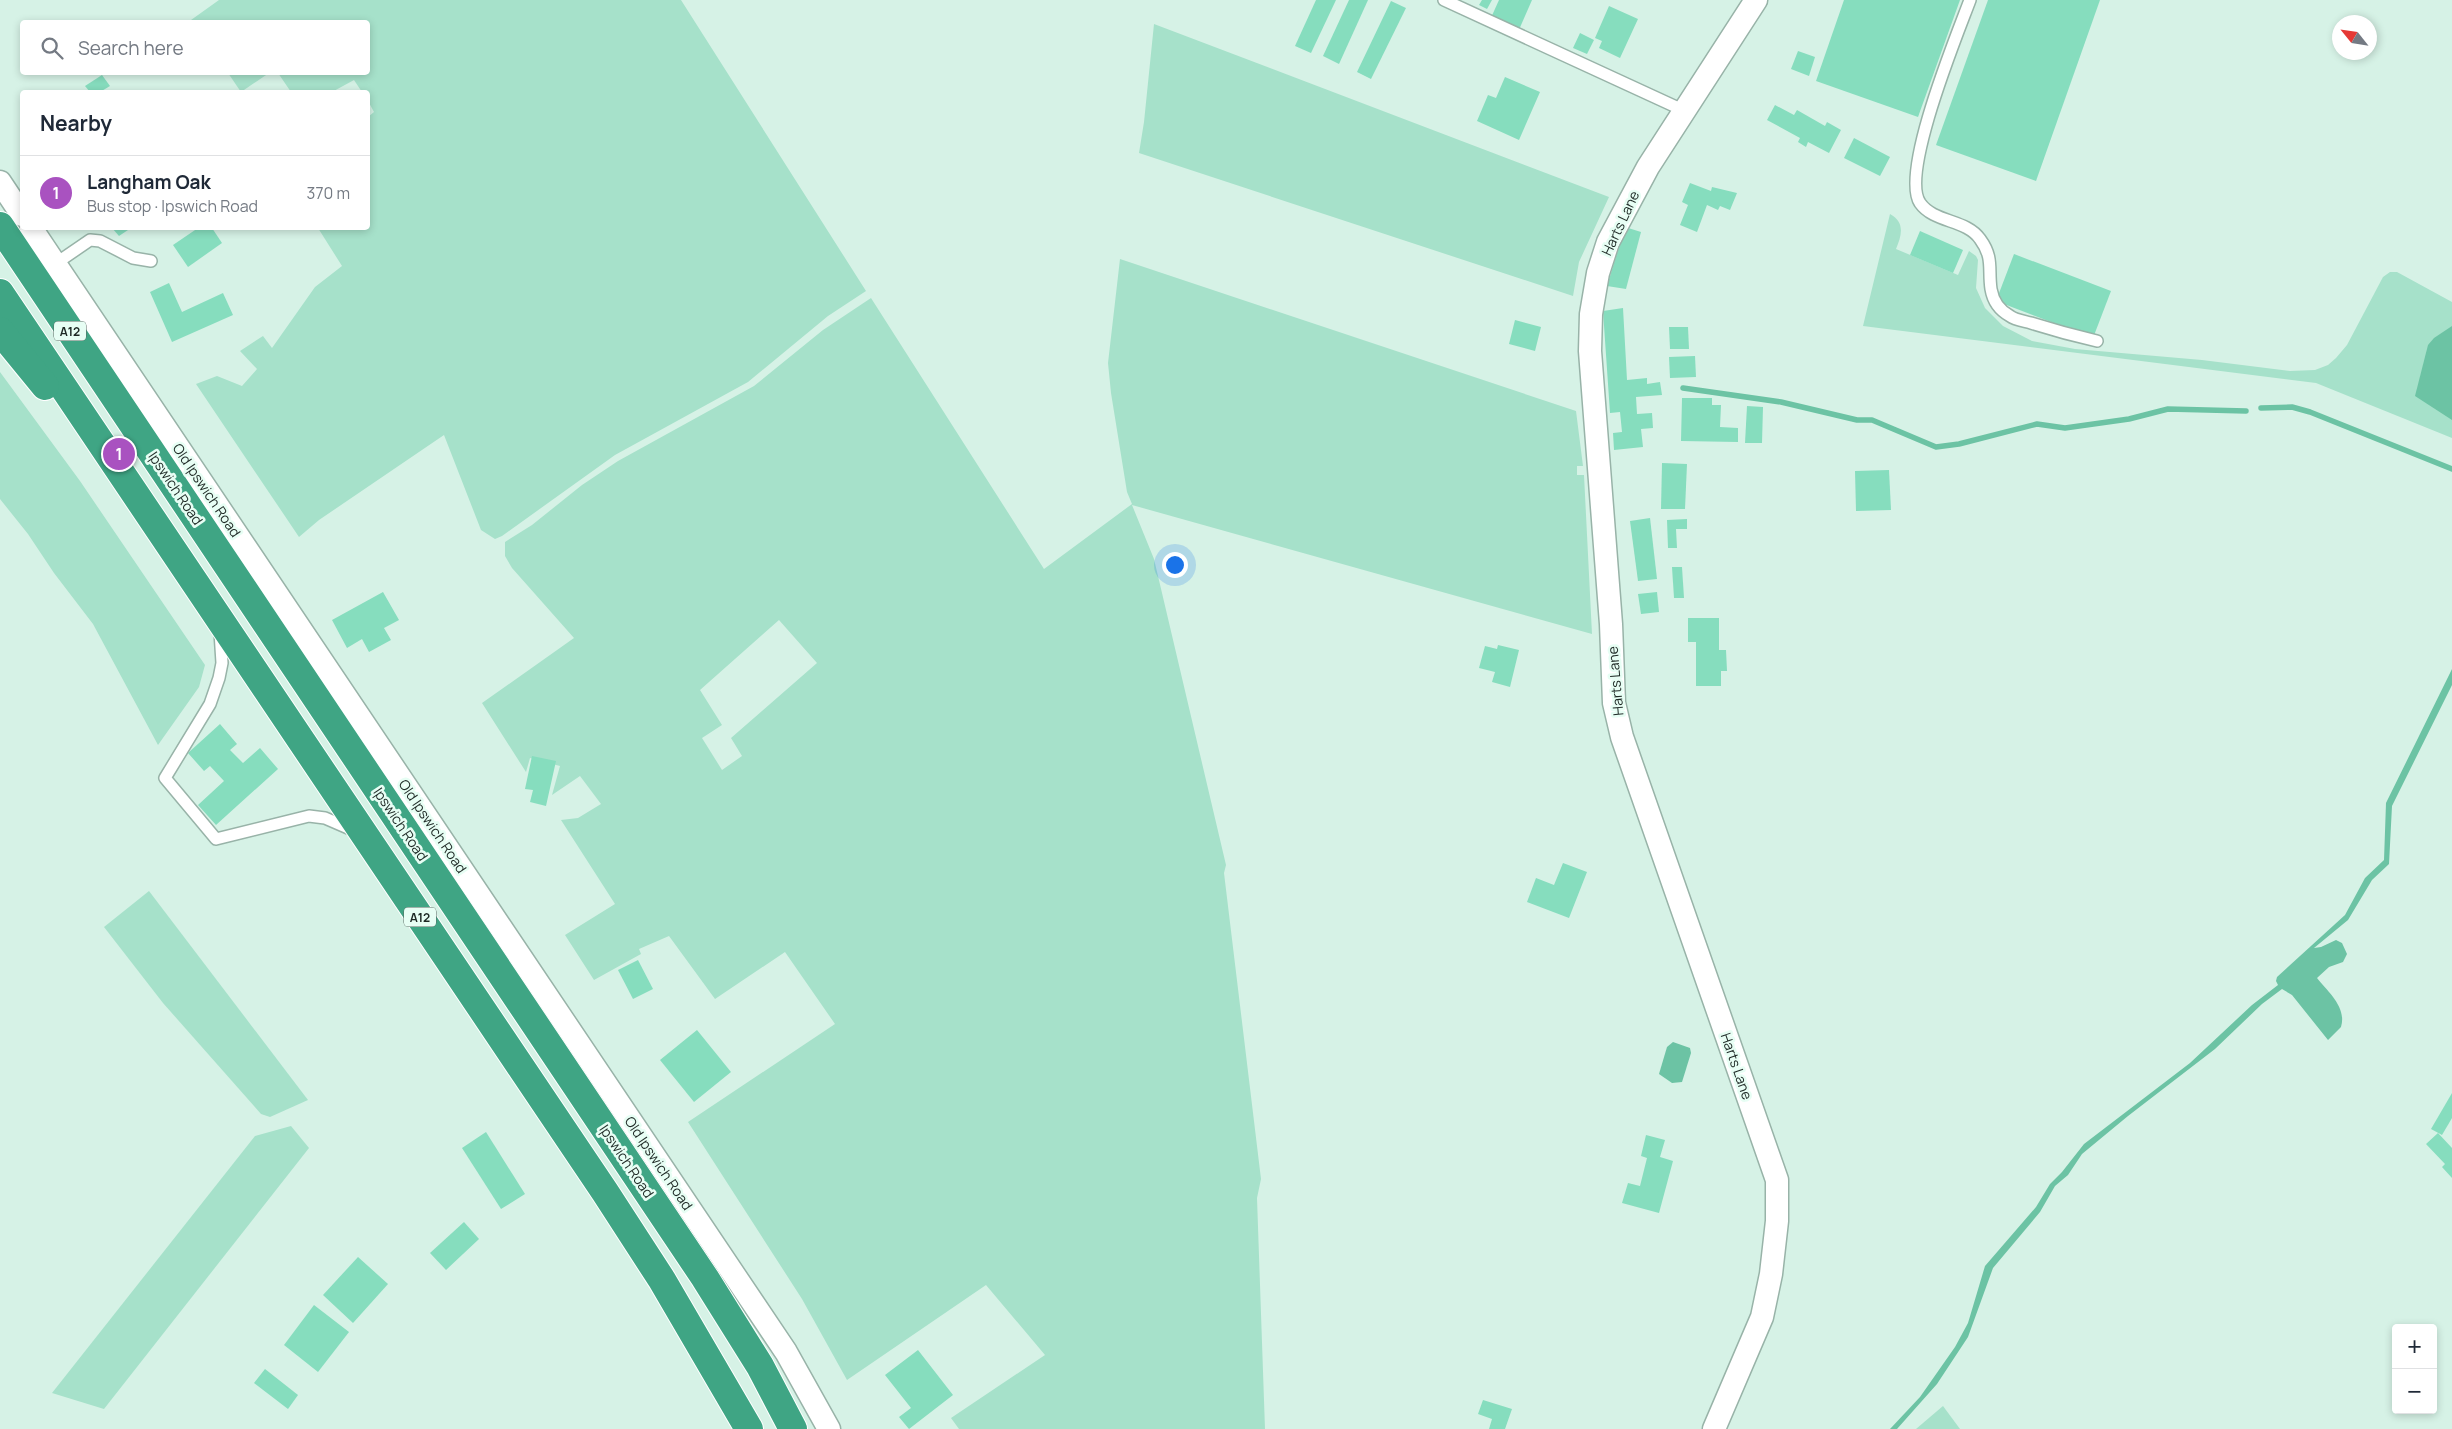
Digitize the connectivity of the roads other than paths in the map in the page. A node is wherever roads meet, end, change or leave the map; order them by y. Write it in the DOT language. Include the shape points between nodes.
graph roads {
  1 [pos="1444,0"];
  2 [pos="1756,0"];
  3 [pos="1970,0"];
  4 [pos="1685,111"];
  5 [pos="0,182"];
  6 [pos="20,212"];
  7 [pos="0,226"];
  8 [pos="32,230"];
  9 [pos="151,261"];
  10 [pos="55,264"];
  11 [pos="0,292"];
  12 [pos="0,331"];
  13 [pos="2097,341"];
  14 [pos="80,412"];
  15 [pos="220,622"];
  16 [pos="363,834"];
  17 [pos="749,1429"];
  18 [pos="793,1429"];
  19 [pos="829,1429"];
  20 [pos="1714,1429"];
  1 -- 4 [label="lane"];
  2 -- 4 [label="street, Harts Lane"];
  3 -- 13 [label="lane" via="1920,146 1915,195 1931,214 1980,237 1991,260 1993,298 2010,317"];
  4 -- 20 [label="street, Harts Lane" via="1648,167 1608,242 1598,273 1591,314 1590,351 1614,702 1622,737 1777,1180 1777,1221 1762,1317"];
  5 -- 6 [label="street"];
  7 -- 18 [label="highway, Ipswich Road / A12" via="695,1263 760,1366"];
  8 -- 10 [label="street, Old Ipswich Road"];
  9 -- 10 [label="lane" via="134,258 100,241 90,240"];
  10 -- 19 [label="street, Old Ipswich Road" via="775,1335"];
  11 -- 14 [label="highway, A12"];
  12 -- 14 [label="highway, A12" via="40,383"];
  14 -- 15 [label="highway, A12"];
  15 -- 16 [label="highway, A12"];
  15 -- 16 [label="lane" via="222,663 219,678 204,716 190,733 166,778 216,839 309,816 326,818"];
  16 -- 17 [label="highway, A12" via="623,1219"];
}
